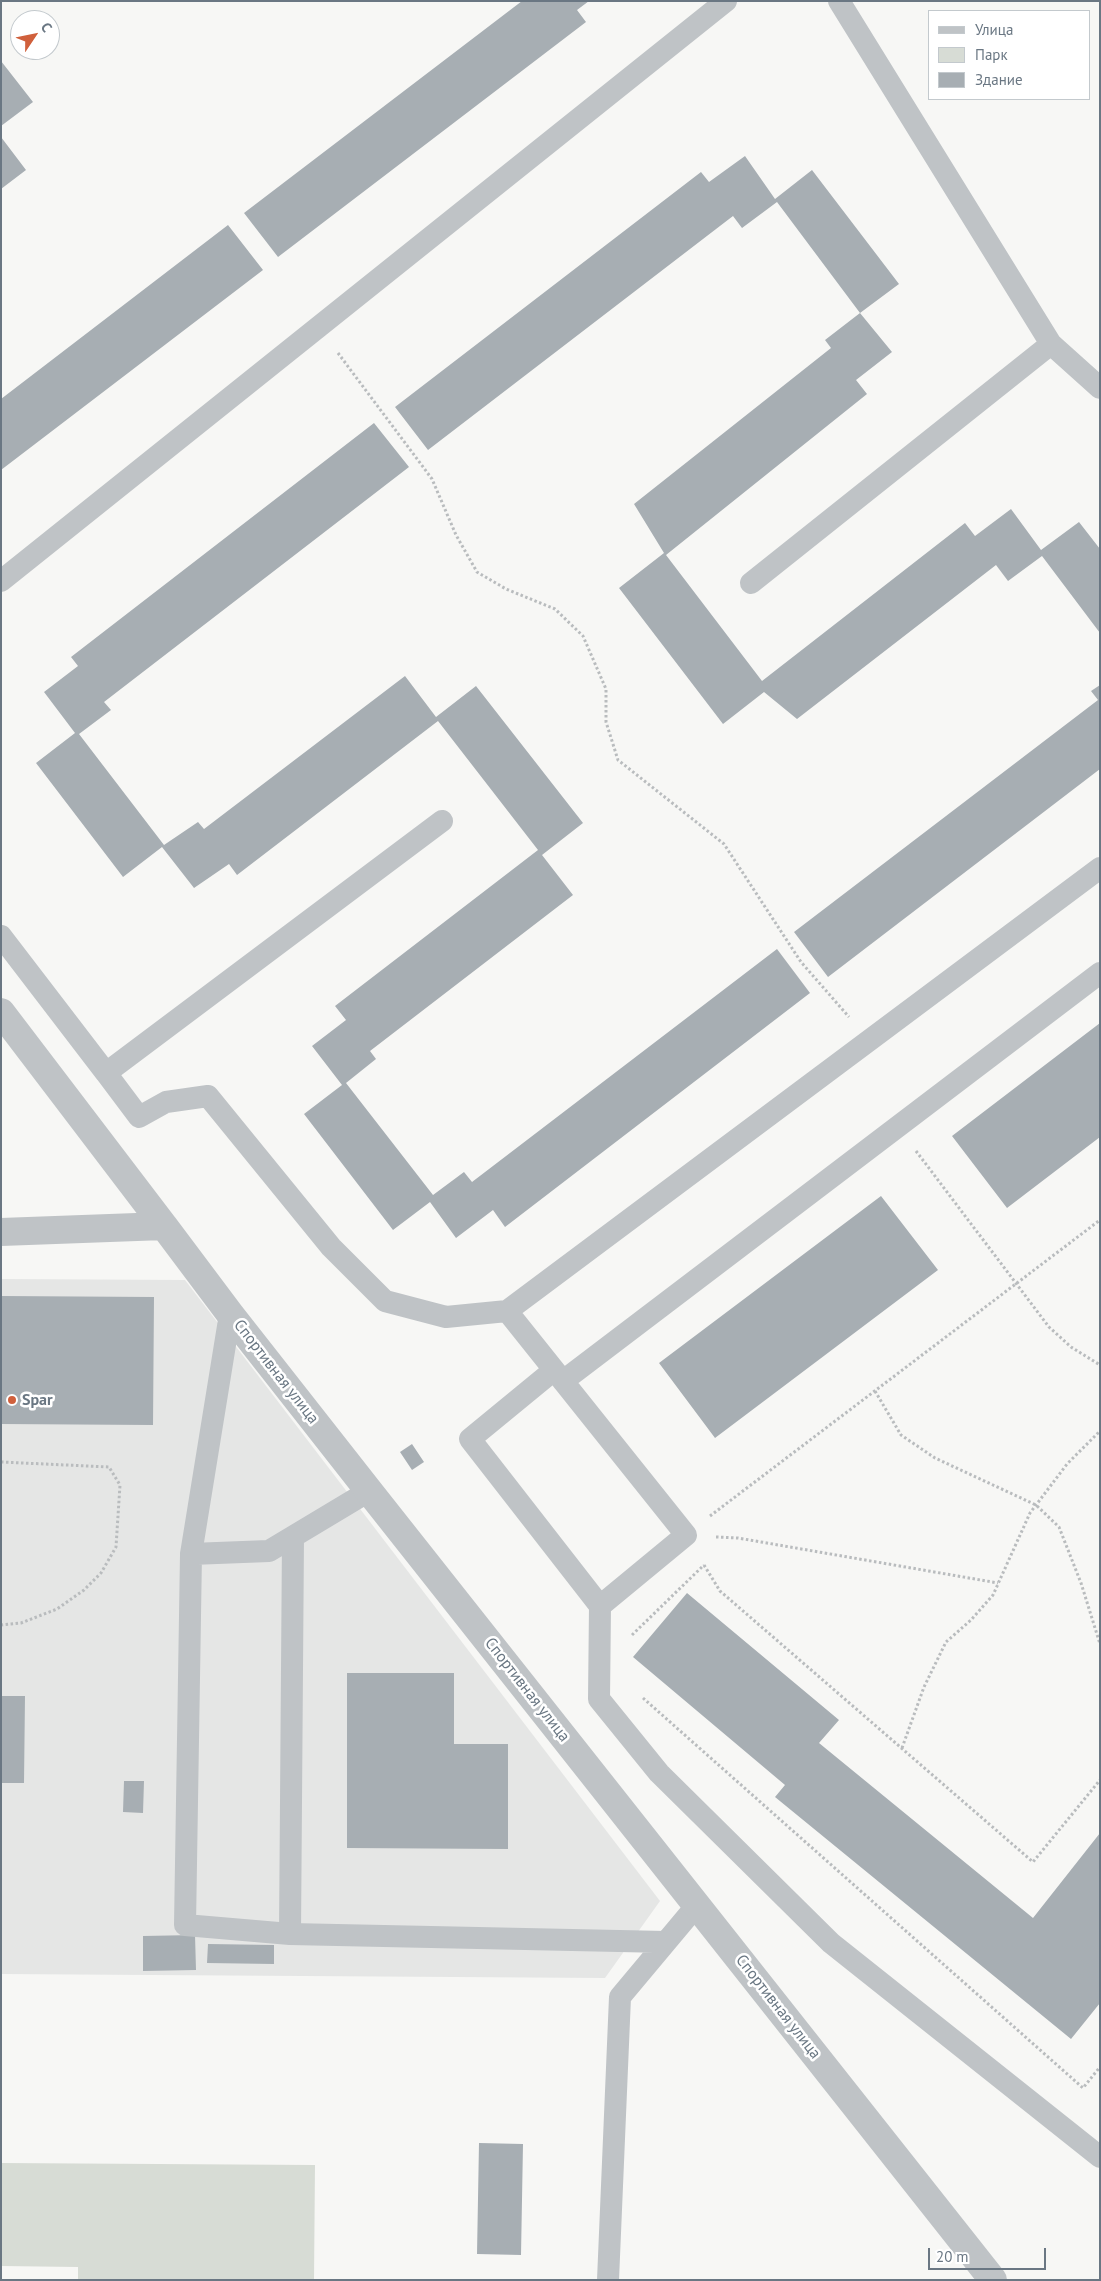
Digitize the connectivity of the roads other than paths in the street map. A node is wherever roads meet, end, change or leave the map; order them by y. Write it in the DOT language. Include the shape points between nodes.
graph roads {
  1 [pos="726,1"];
  2 [pos="839,1"];
  3 [pos="1051,344"];
  4 [pos="1100,388"];
  5 [pos="1,581"];
  6 [pos="751,582"];
  7 [pos="442,821"];
  8 [pos="1100,868"];
  9 [pos="1,936"];
  10 [pos="1100,973"];
  11 [pos="1,1012"];
  12 [pos="106,1073"];
  13 [pos="164,1226"];
  14 [pos="1,1232"];
  15 [pos="507,1311"];
  16 [pos="230,1314"];
  17 [pos="558,1375"];
  18 [pos="369,1491"];
  19 [pos="293,1537"];
  20 [pos="191,1554"];
  21 [pos="600,1606"];
  22 [pos="697,1905"];
  23 [pos="290,1934"];
  24 [pos="666,1942"];
  25 [pos="1100,2157"];
  26 [pos="608,2280"];
  27 [pos="993,2280"];
  1 -- 5 [label="lane"];
  2 -- 3 [label="lane"];
  3 -- 4 [label="lane"];
  3 -- 6 [label="lane"];
  7 -- 12 [label="lane"];
  8 -- 15 [label="lane"];
  9 -- 12 [label="lane"];
  10 -- 17 [label="lane" via="898,1126"];
  11 -- 13 [label="street, Спортивная улица"];
  12 -- 15 [label="lane" via="139,1117 166,1102 208,1096 332,1247 385,1301 446,1317"];
  13 -- 14 [label="street"];
  13 -- 16 [label="street, Спортивная улица"];
  15 -- 17 [label="lane"];
  16 -- 18 [label="street, Спортивная улица"];
  16 -- 20 [label="lane"];
  17 -- 21 [label="lane" via="686,1535"];
  17 -- 21 [label="lane" via="470,1439"];
  18 -- 19 [label="lane"];
  18 -- 22 [label="street, Спортивная улица"];
  19 -- 20 [label="lane" via="269,1552"];
  19 -- 23 [label="lane"];
  20 -- 23 [label="lane" via="185,1925"];
  21 -- 25 [label="lane" via="599,1699 659,1773 831,1943"];
  22 -- 24 [label="lane"];
  22 -- 27 [label="street, Спортивная улица"];
  23 -- 24 [label="lane"];
  24 -- 26 [label="lane" via="620,1997"];
}
